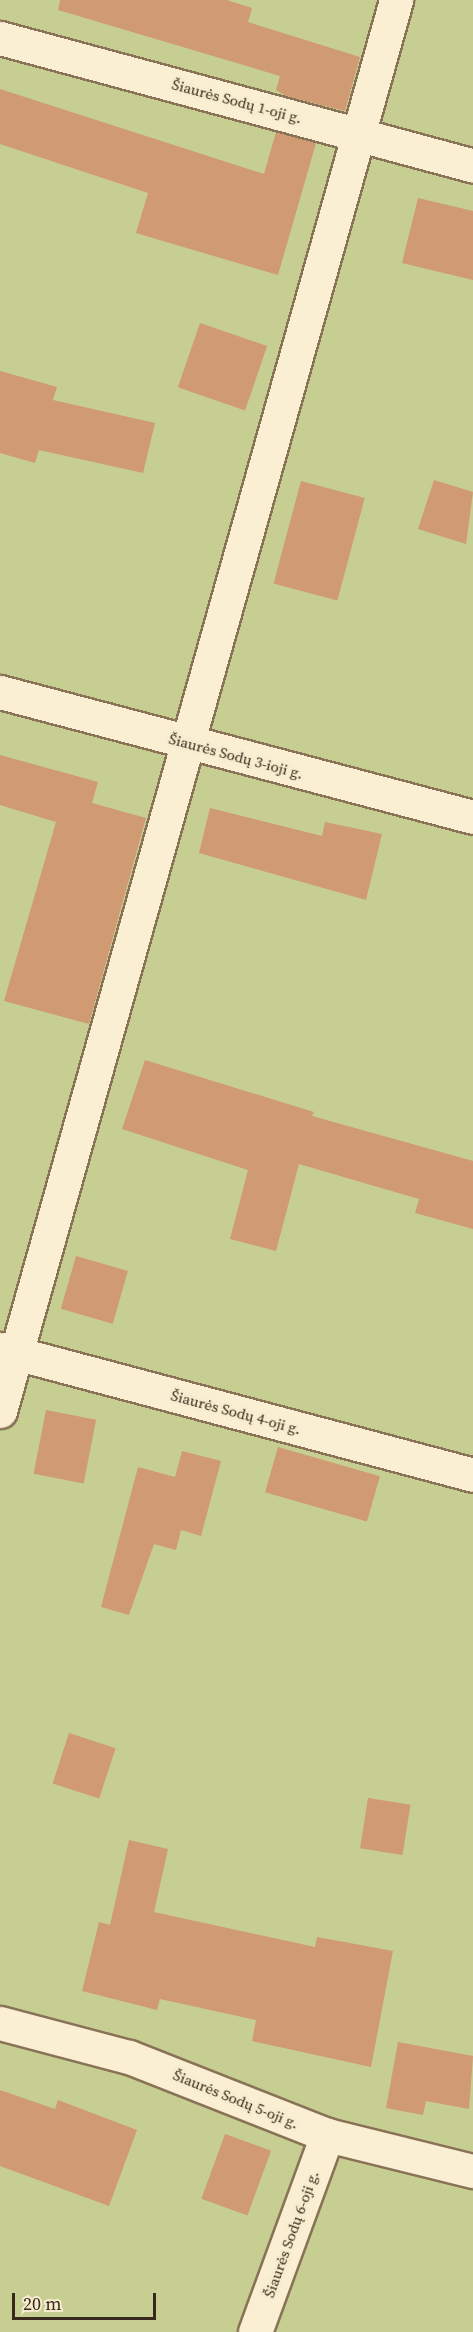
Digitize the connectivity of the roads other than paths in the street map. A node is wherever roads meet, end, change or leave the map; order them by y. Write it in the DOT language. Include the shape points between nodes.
graph roads {
  1 [pos="396,0"];
  2 [pos="0,38"];
  3 [pos="359,133"];
  4 [pos="473,166"];
  5 [pos="0,692"];
  6 [pos="188,743"];
  7 [pos="473,817"];
  8 [pos="7,1351"];
  9 [pos="0,1411"];
  10 [pos="473,1475"];
  11 [pos="0,2024"];
  12 [pos="327,2135"];
  13 [pos="473,2170"];
  14 [pos="255,2332"];
  1 -- 3 [label="street"];
  2 -- 3 [label="street, Šiaurės Sodų 1-oji g."];
  3 -- 4 [label="street, Šiaurės Sodų 1-oji g."];
  3 -- 6 [label="street"];
  5 -- 6 [label="street, Šiaurės Sodų 3-ioji g."];
  6 -- 7 [label="street, Šiaurės Sodų 3-ioji g."];
  6 -- 8 [label="street"];
  8 -- 9 [label="street"];
  8 -- 10 [label="street, Šiaurės Sodų 4-oji g."];
  11 -- 12 [label="street, Šiaurės Sodų 5-oji g." via="129,2057"];
  12 -- 13 [label="street, Šiaurės Sodų 5-oji g."];
  12 -- 14 [label="street, Šiaurės Sodų 6-oji g."];
}
